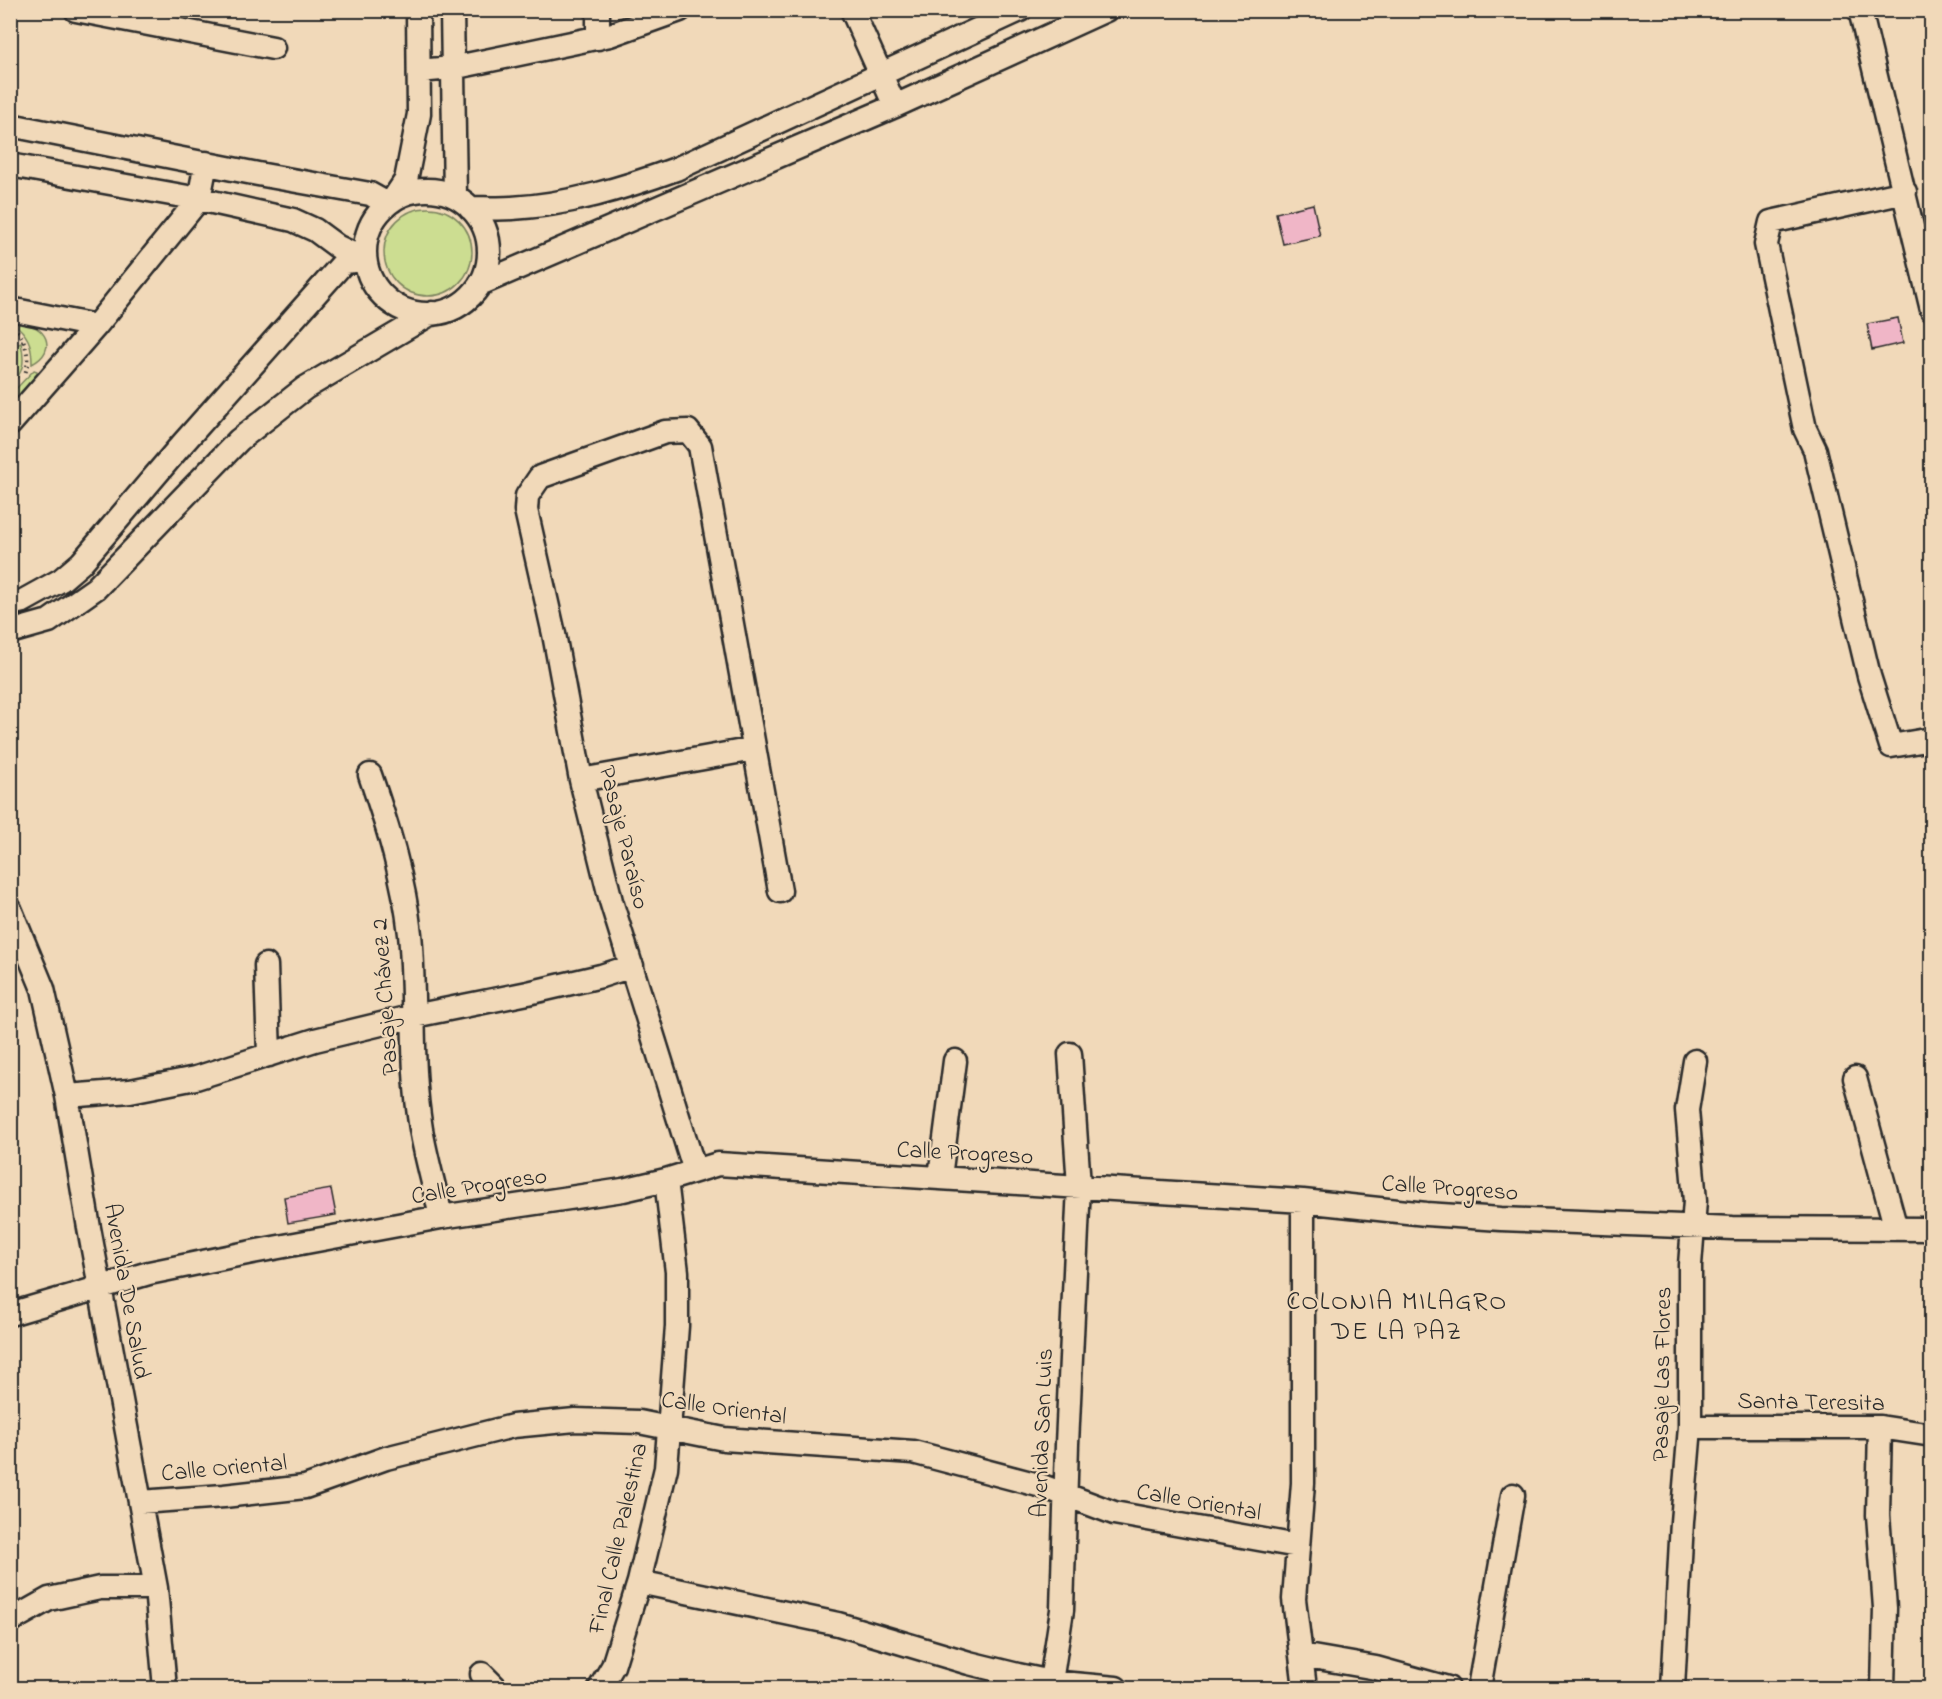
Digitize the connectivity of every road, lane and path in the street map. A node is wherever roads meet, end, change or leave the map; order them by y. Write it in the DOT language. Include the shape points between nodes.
graph roads {
  1 [pos="76,10"];
  2 [pos="418,10"];
  3 [pos="452,10"];
  4 [pos="598,10"];
  5 [pos="680,10"];
  6 [pos="852,10"];
  7 [pos="1020,10"];
  8 [pos="1106,10"];
  9 [pos="1860,10"];
  10 [pos="598,38"];
  11 [pos="273,48"];
  12 [pos="452,68"];
  13 [pos="419,71"];
  14 [pos="881,75"];
  15 [pos="895,106"];
  16 [pos="10,125"];
  17 [pos="206,163"];
  18 [pos="10,165"];
  19 [pos="1905,192"];
  20 [pos="199,199"];
  21 [pos="463,202"];
  22 [pos="390,203"];
  23 [pos="365,260"];
  24 [pos="480,284"];
  25 [pos="10,309"];
  26 [pos="1932,310"];
  27 [pos="432,313"];
  28 [pos="96,326"];
  29 [pos="10,345"];
  30 [pos="36,366"];
  31 [pos="27,372"];
  32 [pos="19,381"];
  33 [pos="10,424"];
  34 [pos="177,450"];
  35 [pos="208,472"];
  36 [pos="10,604"];
  37 [pos="10,632"];
  38 [pos="1932,739"];
  39 [pos="754,748"];
  40 [pos="370,775"];
  41 [pos="581,780"];
  42 [pos="780,891"];
  43 [pos="10,909"];
  44 [pos="266,965"];
  45 [pos="632,966"];
  46 [pos="414,1016"];
  47 [pos="1070,1054"];
  48 [pos="269,1055"];
  49 [pos="956,1061"];
  50 [pos="1695,1061"];
  51 [pos="1855,1078"];
  52 [pos="67,1096"];
  53 [pos="695,1171"];
  54 [pos="940,1177"];
  55 [pos="666,1180"];
  56 [pos="1079,1186"];
  57 [pos="1303,1201"];
  58 [pos="441,1217"];
  59 [pos="1693,1227"];
  60 [pos="1896,1229"];
  61 [pos="1932,1229"];
  62 [pos="100,1287"];
  63 [pos="10,1314"];
  64 [pos="1690,1427"];
  65 [pos="1880,1427"];
  66 [pos="669,1428"];
  67 [pos="1932,1435"];
  68 [pos="1065,1494"];
  69 [pos="1514,1495"];
  70 [pos="140,1502"];
  71 [pos="1298,1546"];
  72 [pos="639,1582"];
  73 [pos="156,1588"];
  74 [pos="10,1621"];
  75 [pos="1301,1655"];
  76 [pos="1016,1682"];
  77 [pos="1051,1682"];
  78 [pos="165,1689"];
  79 [pos="600,1689"];
  80 [pos="1116,1689"];
  81 [pos="1305,1689"];
  82 [pos="1448,1689"];
  83 [pos="1479,1689"];
  84 [pos="1673,1689"];
  85 [pos="1883,1689"];
  1 -- 11 [label="street"];
  2 -- 13 [label="street"];
  3 -- 12 [label="street"];
  4 -- 10 [label="street"];
  5 -- 10 [label="street"];
  6 -- 14 [label="street"];
  7 -- 14 [label="street"];
  8 -- 15 [label="street"];
  9 -- 19 [label="street"];
  10 -- 12 [label="street"];
  12 -- 13 [label="street"];
  12 -- 21 [label="street"];
  13 -- 22 [label="street" via="419,114 406,180"];
  14 -- 15 [label="street"];
  14 -- 21 [label="street" via="676,169 626,187 513,208"];
  15 -- 24 [label="street"];
  16 -- 17 [label="street"];
  17 -- 20 [label="street"];
  17 -- 22 [label="street" via="369,194"];
  18 -- 20 [label="street"];
  19 -- 26 [label="street"];
  19 -- 38 [label="street" via="1771,222 1766,243 1805,429 1815,450 1869,676 1891,746"];
  20 -- 23 [label="street" via="293,220"];
  20 -- 28 [label="street"];
  21 -- 22 [label="street" via="443,192 416,191"];
  21 -- 24 [label="street" via="484,227 488,241 489,256"];
  22 -- 23 [label="street" via="368,233"];
  23 -- 27 [label="street" via="368,273 383,295 405,309"];
  23 -- 34 [label="street" via="344,262"];
  24 -- 27 [label="street" via="459,304"];
  25 -- 28 [label="street"];
  27 -- 35 [label="street" via="305,388 239,440"];
  28 -- 33 [label="street"];
  29 -- 31 [label="path" via="24,340"];
  30 -- 31 [label="path"];
  31 -- 32 [label="path"];
  34 -- 35 [label="street"];
  34 -- 36 [label="street" via="81,562 61,580"];
  35 -- 37 [label="street" via="96,588 49,621"];
  39 -- 41 [label="street"];
  39 -- 41 [label="street, Pasaje Paraíso" via="700,446 688,431 665,432 540,477 527,496 526,510"];
  39 -- 42 [label="street"];
  40 -- 46 [label="street, Pasaje Chávez 2" via="402,881 410,933"];
  41 -- 45 [label="street, Pasaje Paraíso" via="611,901"];
  43 -- 52 [label="street, Avenida De Salud" via="43,989"];
  44 -- 48 [label="street"];
  45 -- 46 [label="street" via="528,993"];
  45 -- 53 [label="street, Pasaje Paraíso"];
  46 -- 48 [label="street"];
  46 -- 58 [label="street, Pasaje Chávez 2" via="421,1128"];
  47 -- 56 [label="street, Avenida San Luis"];
  48 -- 52 [label="street" via="196,1078 130,1091"];
  49 -- 54 [label="street"];
  50 -- 59 [label="street, Pasaje Las Flores" via="1687,1110 1695,1201"];
  51 -- 60 [label="street"];
  52 -- 62 [label="street, Avenida De Salud"];
  53 -- 54 [label="street, Calle Progreso" via="718,1164"];
  53 -- 55 [label="street, Calle Progreso"];
  54 -- 56 [label="street, Calle Progreso"];
  55 -- 58 [label="street, Calle Progreso"];
  55 -- 66 [label="street, Final Calle Palestina" via="676,1272 677,1326"];
  56 -- 57 [label="street, Calle Progreso"];
  56 -- 68 [label="street, Avenida San Luis"];
  57 -- 59 [label="street, Calle Progreso" via="1447,1215"];
  57 -- 71 [label="street" via="1303,1482"];
  58 -- 62 [label="street, Calle Progreso" via="149,1273"];
  59 -- 60 [label="street, Calle Progreso"];
  59 -- 64 [label="street, Pasaje Las Flores"];
  60 -- 61 [label="street, Calle Progreso"];
  62 -- 63 [label="street, Calle Progreso"];
  62 -- 70 [label="street, Avenida De Salud"];
  64 -- 65 [label="street, Santa Teresita"];
  64 -- 84 [label="street, Pasaje Las Flores"];
  65 -- 67 [label="street, Santa Teresita"];
  65 -- 85 [label="street" via="1878,1515 1885,1608"];
  66 -- 68 [label="street, Calle Oriental" via="724,1438 913,1452"];
  66 -- 70 [label="street, Calle Oriental" via="639,1422 575,1420 513,1426 386,1458 305,1487"];
  66 -- 72 [label="street, Final Calle Palestina" via="666,1468"];
  68 -- 71 [label="street, Calle Oriental" via="1114,1513"];
  68 -- 77 [label="street, Avenida San Luis" via="1062,1610"];
  69 -- 83 [label="street"];
  70 -- 73 [label="street, Avenida De Salud"];
  71 -- 75 [label="street" via="1294,1599"];
  72 -- 76 [label="street" via="838,1624"];
  72 -- 79 [label="street, Final Calle Palestina" via="613,1666"];
  73 -- 74 [label="street" via="100,1588 49,1599"];
  73 -- 78 [label="street, Avenida De Salud"];
  75 -- 81 [label="street"];
  75 -- 82 [label="street" via="1376,1668"];
  76 -- 77 [label="street"];
  77 -- 80 [label="street"];
}
